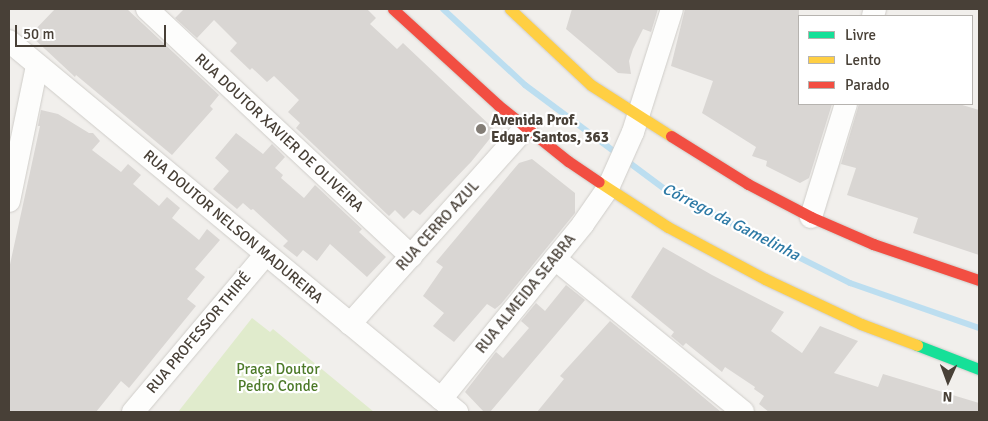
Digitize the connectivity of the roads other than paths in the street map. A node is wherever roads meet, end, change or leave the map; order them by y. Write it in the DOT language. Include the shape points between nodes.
graph roads {
  1 [pos="147,9"];
  2 [pos="393,9"];
  3 [pos="510,9"];
  4 [pos="672,9"];
  5 [pos="9,41"];
  6 [pos="37,66"];
  7 [pos="846,105"];
  8 [pos="636,123"];
  9 [pos="526,127"];
  10 [pos="613,179"];
  11 [pos="9,201"];
  12 [pos="811,217"];
  13 [pos="266,255"];
  14 [pos="410,256"];
  15 [pos="555,259"];
  16 [pos="979,280"];
  17 [pos="350,324"];
  18 [pos="979,369"];
  19 [pos="452,409"];
  20 [pos="133,412"];
  21 [pos="743,412"];
  1 -- 14 [label="street, RUA DOUTOR XAVIER DE OLIVEIRA"];
  2 -- 9 [label="main road"];
  3 -- 8 [label="main road"];
  4 -- 8 [label="street, RUA ALMEIDA SEABRA"];
  5 -- 6 [label="street, RUA DOUTOR NELSON MADUREIRA"];
  6 -- 11 [label="street"];
  6 -- 13 [label="street, RUA DOUTOR NELSON MADUREIRA"];
  7 -- 12 [label="street"];
  8 -- 10 [label="street, RUA ALMEIDA SEABRA"];
  8 -- 12 [label="main road" via="683,145"];
  9 -- 10 [label="main road" via="568,161"];
  9 -- 14 [label="street, RUA CERRO AZUL"];
  10 -- 15 [label="street, RUA ALMEIDA SEABRA"];
  10 -- 18 [label="main road" via="668,227 765,279 861,324"];
  12 -- 16 [label="main road" via="873,244"];
  13 -- 17 [label="street, RUA DOUTOR NELSON MADUREIRA"];
  13 -- 20 [label="street, RUA PROFESSOR THIRÉ"];
  14 -- 17 [label="street, RUA CERRO AZUL"];
  15 -- 19 [label="street, RUA ALMEIDA SEABRA"];
  15 -- 21 [label="street"];
  17 -- 19 [label="street, RUA DOUTOR NELSON MADUREIRA"];
}
